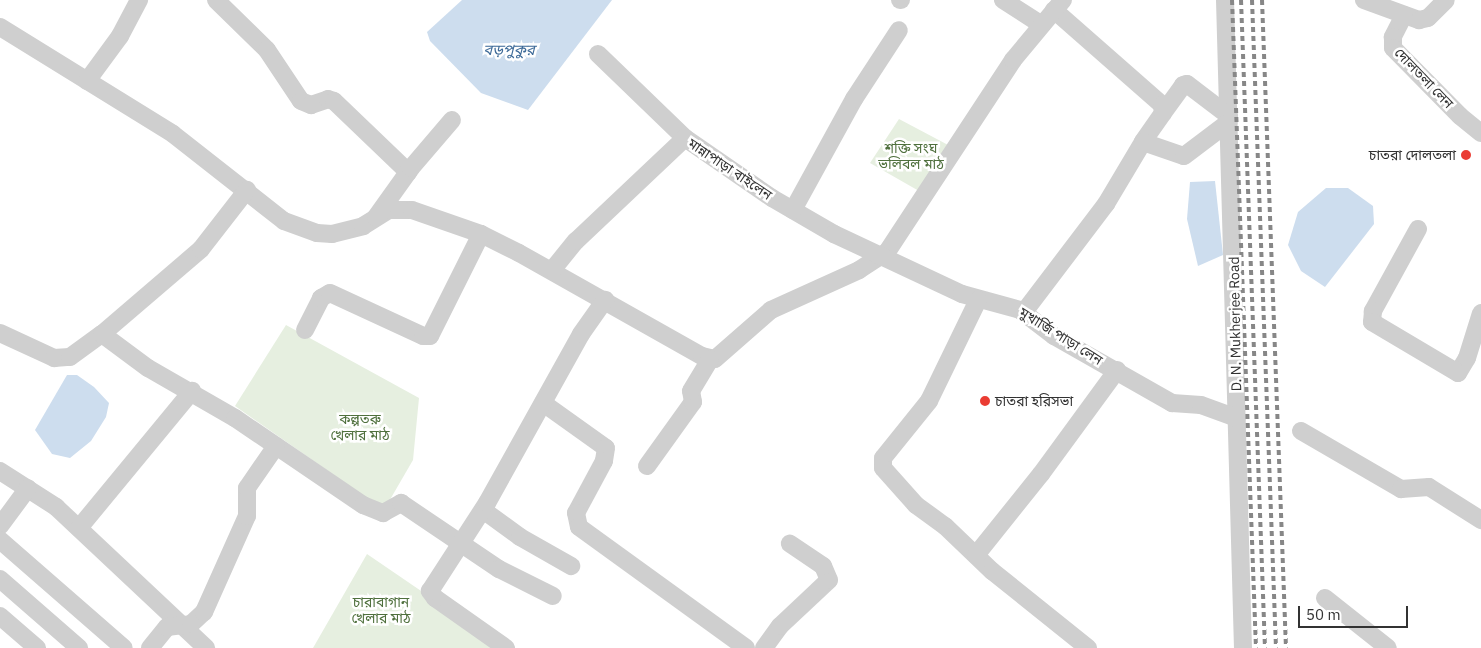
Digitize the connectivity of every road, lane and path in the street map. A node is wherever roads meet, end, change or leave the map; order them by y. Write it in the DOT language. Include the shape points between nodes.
graph roads {
  1 [pos="139,0"];
  2 [pos="216,0"];
  3 [pos="1003,0"];
  4 [pos="1225,0"];
  5 [pos="1364,0"];
  6 [pos="1446,0"];
  7 [pos="1058,5"];
  8 [pos="1404,15"];
  9 [pos="1042,25"];
  10 [pos="0,27"];
  11 [pos="899,30"];
  12 [pos="598,54"];
  13 [pos="86,81"];
  14 [pos="1163,113"];
  15 [pos="1229,119"];
  16 [pos="452,120"];
  17 [pos="1481,133"];
  18 [pos="685,138"];
  19 [pos="1143,142"];
  20 [pos="408,172"];
  21 [pos="247,190"];
  22 [pos="793,210"];
  23 [pos="374,219"];
  24 [pos="1418,229"];
  25 [pos="481,234"];
  26 [pos="881,258"];
  27 [pos="552,270"];
  28 [pos="605,300"];
  29 [pos="978,300"];
  30 [pos="1024,312"];
  31 [pos="1481,313"];
  32 [pos="305,330"];
  33 [pos="0,333"];
  34 [pos="102,334"];
  35 [pos="710,359"];
  36 [pos="1117,370"];
  37 [pos="192,392"];
  38 [pos="543,403"];
  39 [pos="1237,418"];
  40 [pos="1301,431"];
  41 [pos="276,446"];
  42 [pos="647,466"];
  43 [pos="0,471"];
  44 [pos="28,488"];
  45 [pos="483,510"];
  46 [pos="1481,520"];
  47 [pos="0,526"];
  48 [pos="79,528"];
  49 [pos="0,540"];
  50 [pos="462,544"];
  51 [pos="790,544"];
  52 [pos="976,555"];
  53 [pos="571,566"];
  54 [pos="0,579"];
  55 [pos="553,596"];
  56 [pos="1324,598"];
  57 [pos="0,616"];
  58 [pos="180,624"];
  59 [pos="37,648"];
  60 [pos="79,648"];
  61 [pos="124,648"];
  62 [pos="150,648"];
  63 [pos="206,648"];
  64 [pos="506,648"];
  65 [pos="746,648"];
  66 [pos="764,648"];
  67 [pos="1088,648"];
  68 [pos="1243,648"];
  69 [pos="1388,648"];
  1 -- 13 [label="street" via="120,36"];
  2 -- 20 [label="street" via="267,50 301,100 311,105 328,99 334,101"];
  3 -- 9 [label="street"];
  4 -- 15 [label="street, D. N. Mukherjee Road"];
  5 -- 8 [label="street"];
  6 -- 8 [label="street" via="1428,18 1419,20"];
  7 -- 9 [label="street"];
  7 -- 14 [label="street" via="1162,104"];
  8 -- 17 [label="street, দোলতলা লেন" via="1393,37 1393,48"];
  9 -- 26 [label="street" via="1013,60 902,232"];
  10 -- 13 [label="street"];
  11 -- 22 [label="street" via="854,99"];
  12 -- 18 [label="street, মান্নাপাড়া বাইলেন"];
  13 -- 21 [label="street" via="173,134"];
  14 -- 15 [label="street" via="1185,84"];
  14 -- 19 [label="street"];
  15 -- 19 [label="street" via="1184,156"];
  15 -- 39 [label="street, D. N. Mukherjee Road"];
  16 -- 20 [label="street"];
  18 -- 22 [label="street, মান্নাপাড়া বাইলেন"];
  18 -- 27 [label="street" via="576,241"];
  19 -- 30 [label="street" via="1106,204"];
  20 -- 23 [label="street"];
  21 -- 23 [label="street" via="284,221 317,233 349,232"];
  21 -- 34 [label="street" via="201,249"];
  22 -- 26 [label="street, মান্নাপাড়া বাইলেন"];
  23 -- 25 [label="street" via="390,210 404,208"];
  24 -- 31 [label="street" via="1373,311 1372,322 1458,373 1468,358"];
  25 -- 27 [label="street"];
  25 -- 32 [label="street" via="430,336 423,336 330,293 321,298"];
  26 -- 29 [label="street, মুখার্জি পাড়া লেন"];
  26 -- 35 [label="street" via="771,310 726,352"];
  27 -- 28 [label="street"];
  28 -- 35 [label="street"];
  28 -- 38 [label="street" via="581,334"];
  29 -- 30 [label="street, মুখার্জি পাড়া লেন"];
  29 -- 52 [label="street" via="929,401 881,462 906,496 946,526"];
  30 -- 36 [label="street, মুখার্জি পাড়া লেন" via="1046,330"];
  33 -- 34 [label="street" via="60,359 70,357"];
  34 -- 37 [label="street" via="148,368"];
  35 -- 42 [label="street" via="691,391 693,402"];
  36 -- 39 [label="street, মুখার্জি পাড়া লেন" via="1172,403 1201,405"];
  36 -- 52 [label="street" via="1041,474"];
  37 -- 41 [label="street"];
  37 -- 48 [label="street"];
  38 -- 45 [label="street"];
  38 -- 65 [label="street" via="606,448 604,461 576,513 579,527"];
  39 -- 68 [label="street, D. N. Mukherjee Road"];
  40 -- 46 [label="street" via="1401,489 1429,487"];
  41 -- 50 [label="street" via="376,512 383,513 400,503"];
  41 -- 58 [label="street" via="247,488 246,516 204,612 195,622"];
  43 -- 44 [label="street"];
  44 -- 47 [label="street"];
  44 -- 48 [label="street"];
  45 -- 50 [label="street"];
  45 -- 53 [label="street" via="520,538"];
  48 -- 58 [label="street"];
  49 -- 61 [label="street"];
  50 -- 55 [label="street" via="515,579"];
  50 -- 64 [label="street" via="430,594"];
  51 -- 66 [label="street" via="823,566 828,580 780,626"];
  52 -- 67 [label="street"];
  54 -- 60 [label="street"];
  56 -- 69 [label="street"];
  57 -- 59 [label="street"];
  58 -- 62 [label="street" via="167,627"];
  58 -- 63 [label="street"];
}
